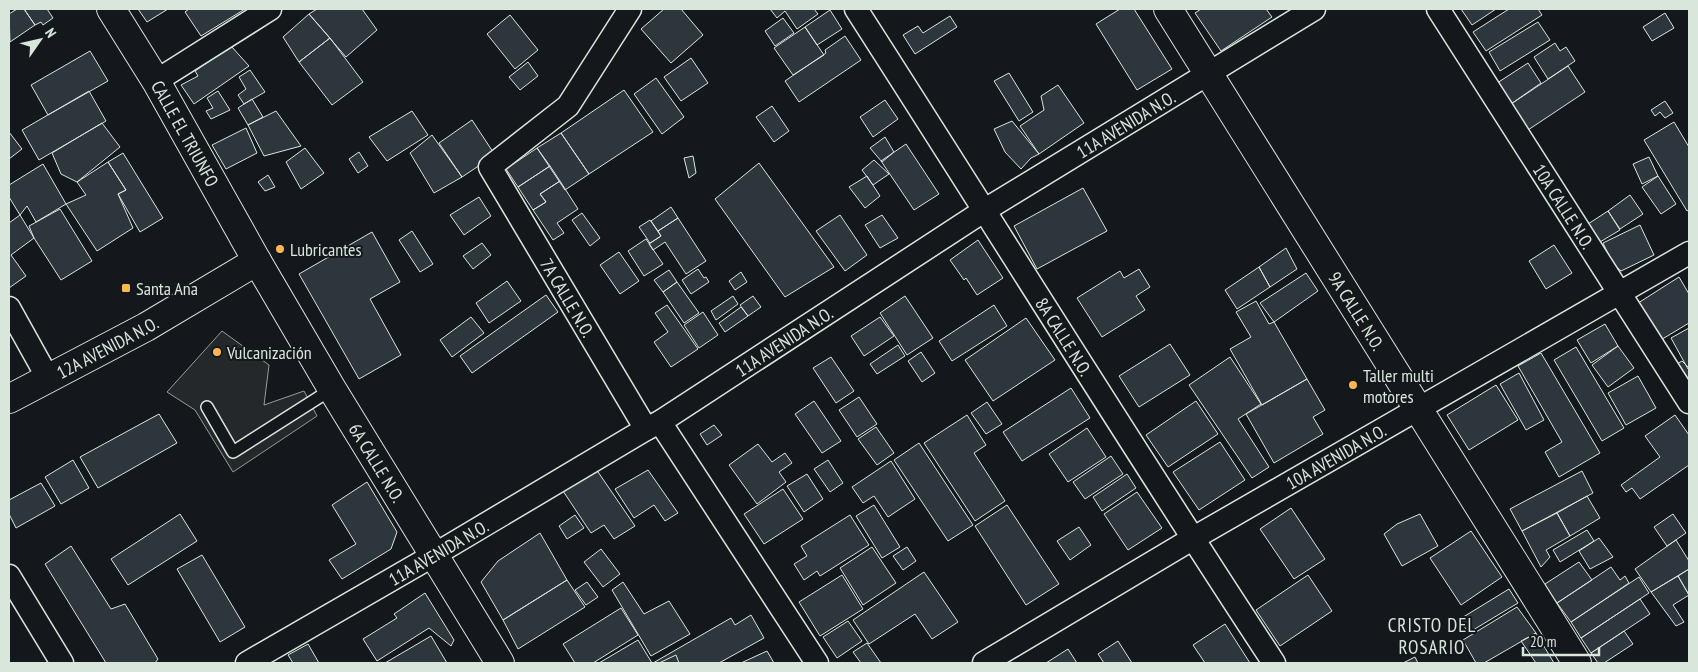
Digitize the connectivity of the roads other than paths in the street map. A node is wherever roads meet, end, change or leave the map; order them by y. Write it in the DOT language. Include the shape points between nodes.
graph roads {
  1 [pos="111,9"];
  2 [pos="270,9"];
  3 [pos="630,9"];
  4 [pos="856,9"];
  5 [pos="1168,9"];
  6 [pos="1314,9"];
  7 [pos="1438,9"];
  8 [pos="1208,73"];
  9 [pos="156,81"];
  10 [pos="985,210"];
  11 [pos="1689,253"];
  12 [pos="257,261"];
  13 [pos="1619,293"];
  14 [pos="9,308"];
  15 [pos="49,380"];
  16 [pos="332,389"];
  17 [pos="9,400"];
  18 [pos="1689,402"];
  19 [pos="207,407"];
  20 [pos="1418,409"];
  21 [pos="653,425"];
  22 [pos="1192,539"];
  23 [pos="434,555"];
  24 [pos="9,576"];
  25 [pos="62,663"];
  26 [pos="247,663"];
  27 [pos="500,663"];
  28 [pos="816,663"];
  29 [pos="984,663"];
  30 [pos="1274,663"];
  31 [pos="1577,663"];
  1 -- 9 [label="street, CALLE EL TRIUNFO"];
  2 -- 9 [label="street"];
  3 -- 21 [label="street, 7A CALLE N.O." via="568,106 490,167"];
  4 -- 10 [label="street, 8A CALLE N.O."];
  5 -- 8 [label="street, 9A CALLE N.O."];
  6 -- 8 [label="street, 11A AVENIDA N.O."];
  7 -- 13 [label="street, 10A CALLE N.O."];
  8 -- 10 [label="street, 11A AVENIDA N.O."];
  8 -- 20 [label="street, 9A CALLE N.O."];
  9 -- 12 [label="street, CALLE EL TRIUNFO"];
  10 -- 21 [label="street, 11A AVENIDA N.O."];
  10 -- 22 [label="street, 8A CALLE N.O."];
  11 -- 13 [label="street, 10A AVENIDA N.O."];
  12 -- 15 [label="street, 12A AVENIDA N.O."];
  12 -- 16 [label="street, 6A CALLE N.O."];
  13 -- 18 [label="street, 10A CALLE N.O."];
  13 -- 20 [label="street, 10A AVENIDA N.O."];
  14 -- 15 [label="street"];
  15 -- 17 [label="street, 12A AVENIDA N.O."];
  16 -- 19 [label="lane" via="233,452"];
  16 -- 23 [label="street, 6A CALLE N.O."];
  20 -- 22 [label="street, 10A AVENIDA N.O."];
  20 -- 31 [label="street, 9A CALLE N.O."];
  21 -- 23 [label="street, 11A AVENIDA N.O."];
  21 -- 28 [label="street, 7A CALLE N.O."];
  22 -- 29 [label="street, 10A AVENIDA N.O."];
  22 -- 30 [label="street, 8A CALLE N.O."];
  23 -- 26 [label="street, 11A AVENIDA N.O."];
  23 -- 27 [label="street, 6A CALLE N.O."];
  24 -- 25 [label="street"];
}
